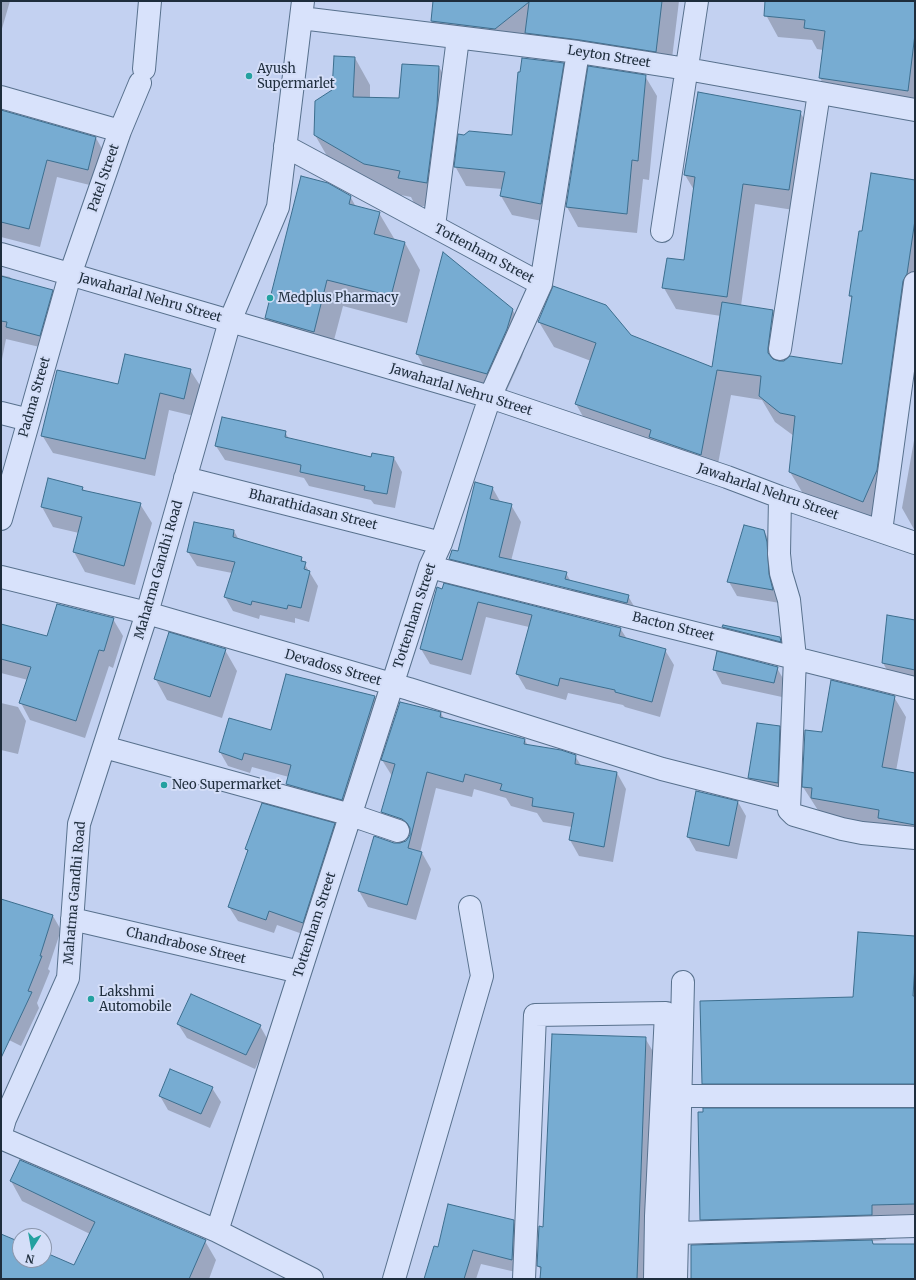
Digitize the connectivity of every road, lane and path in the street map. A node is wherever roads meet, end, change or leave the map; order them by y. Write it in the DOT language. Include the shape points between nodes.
graph roads {
  1 [pos="150,1"];
  2 [pos="697,1"];
  3 [pos="302,10"];
  4 [pos="458,38"];
  5 [pos="578,52"];
  6 [pos="687,69"];
  7 [pos="819,93"];
  8 [pos="1,97"];
  9 [pos="915,110"];
  10 [pos="120,131"];
  11 [pos="285,146"];
  12 [pos="434,226"];
  13 [pos="662,231"];
  14 [pos="1,254"];
  15 [pos="70,274"];
  16 [pos="915,283"];
  17 [pos="541,284"];
  18 [pos="230,321"];
  19 [pos="780,349"];
  20 [pos="490,397"];
  21 [pos="1,414"];
  22 [pos="29,420"];
  23 [pos="185,478"];
  24 [pos="780,497"];
  25 [pos="1,519"];
  26 [pos="882,531"];
  27 [pos="441,543"];
  28 [pos="915,543"];
  29 [pos="430,567"];
  30 [pos="1,577"];
  31 [pos="148,613"];
  32 [pos="795,658"];
  33 [pos="393,685"];
  34 [pos="915,688"];
  35 [pos="104,747"];
  36 [pos="788,801"];
  37 [pos="351,815"];
  38 [pos="398,831"];
  39 [pos="915,838"];
  40 [pos="470,907"];
  41 [pos="72,919"];
  42 [pos="300,972"];
  43 [pos="683,982"];
  44 [pos="680,1096"];
  45 [pos="915,1096"];
  46 [pos="1,1133"];
  47 [pos="1,1138"];
  48 [pos="915,1226"];
  49 [pos="217,1231"];
  50 [pos="677,1233"];
  51 [pos="312,1279"];
  52 [pos="394,1279"];
  53 [pos="524,1279"];
  54 [pos="655,1279"];
  55 [pos="676,1279"];
  1 -- 10 [label="street, Patel Street" via="142,76"];
  2 -- 6 [label="street"];
  3 -- 4 [label="street, Leyton Street"];
  3 -- 11 [label="street, Mahatma Gandhi Road"];
  4 -- 5 [label="street, Leyton Street"];
  4 -- 12 [label="street"];
  5 -- 6 [label="street, Leyton Street"];
  5 -- 17 [label="street"];
  6 -- 7 [label="street, Leyton Street"];
  6 -- 13 [label="street"];
  7 -- 9 [label="street, Leyton Street"];
  7 -- 19 [label="street"];
  8 -- 10 [label="street"];
  10 -- 15 [label="street, Patel Street"];
  11 -- 12 [label="street, Tottenham Street"];
  11 -- 18 [label="street, Mahatma Gandhi Road" via="278,206"];
  12 -- 17 [label="street, Tottenham Street"];
  14 -- 15 [label="street, Jawaharlal Nehru Street"];
  15 -- 18 [label="street, Jawaharlal Nehru Street"];
  15 -- 22 [label="street, Padma Street"];
  16 -- 26 [label="street"];
  17 -- 20 [label="street, Tottenham Street"];
  18 -- 20 [label="street, Jawaharlal Nehru Street"];
  18 -- 23 [label="street, Mahatma Gandhi Road"];
  20 -- 24 [label="street, Jawaharlal Nehru Street"];
  20 -- 27 [label="street, Tottenham Street"];
  21 -- 22 [label="street"];
  22 -- 25 [label="street, Padma Street"];
  23 -- 27 [label="street, Bharathidasan Street"];
  23 -- 31 [label="street, Mahatma Gandhi Road"];
  24 -- 26 [label="street, Jawaharlal Nehru Street"];
  24 -- 32 [label="street" via="779,554 781,573 792,613"];
  26 -- 28 [label="street, Jawaharlal Nehru Street"];
  27 -- 29 [label="street, Tottenham Street"];
  29 -- 32 [label="street, Bacton Street"];
  29 -- 33 [label="street, Tottenham Street"];
  30 -- 31 [label="street, Devadoss Street"];
  31 -- 33 [label="street, Devadoss Street"];
  31 -- 35 [label="street, Mahatma Gandhi Road"];
  32 -- 34 [label="street, Bacton Street"];
  32 -- 36 [label="street"];
  33 -- 36 [label="street, Devadoss Street" via="662,769"];
  33 -- 37 [label="street, Tottenham Street"];
  35 -- 37 [label="street"];
  35 -- 41 [label="street, Mahatma Gandhi Road" via="79,824"];
  36 -- 39 [label="street" via="791,813 801,817 862,833"];
  37 -- 38 [label="street"];
  37 -- 42 [label="street, Tottenham Street"];
  40 -- 52 [label="street" via="482,976"];
  41 -- 42 [label="street, Chandrabose Street"];
  41 -- 46 [label="street, Mahatma Gandhi Road" via="68,978"];
  42 -- 49 [label="street, Tottenham Street"];
  43 -- 44 [label="street"];
  44 -- 45 [label="street"];
  44 -- 50 [label="street"];
  47 -- 49 [label="street"];
  48 -- 50 [label="street"];
  49 -- 51 [label="street"];
  50 -- 55 [label="street"];
  53 -- 54 [label="street" via="535,1015 666,1013"];
}
